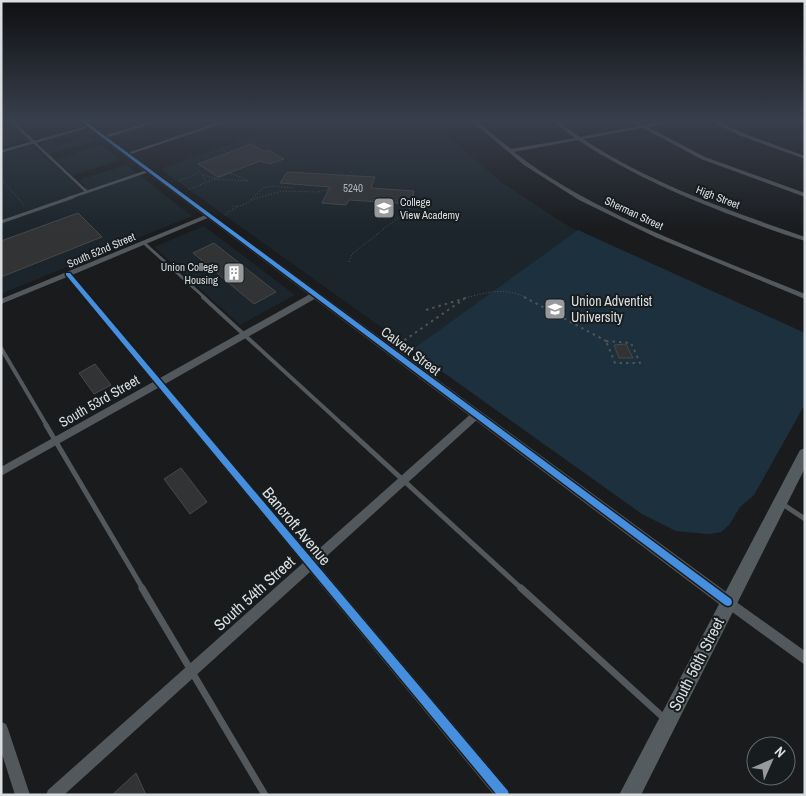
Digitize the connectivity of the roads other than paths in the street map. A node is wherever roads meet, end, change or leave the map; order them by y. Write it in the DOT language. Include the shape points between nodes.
graph roads {
  1 [pos="49,156"];
  2 [pos="129,156"];
  3 [pos="517,156"];
  4 [pos="608,156"];
  5 [pos="699,156"];
  6 [pos="148,171"];
  7 [pos="87,192"];
  8 [pos="805,195"];
  9 [pos="208,216"];
  10 [pos="1,222"];
  11 [pos="805,239"];
  12 [pos="144,243"];
  13 [pos="68,274"];
  14 [pos="315,295"];
  15 [pos="805,297"];
  16 [pos="1,302"];
  17 [pos="244,335"];
  18 [pos="1,348"];
  19 [pos="159,383"];
  20 [pos="476,415"];
  21 [pos="56,441"];
  22 [pos="805,454"];
  23 [pos="1,472"];
  24 [pos="404,480"];
  25 [pos="779,503"];
  26 [pos="805,518"];
  27 [pos="311,564"];
  28 [pos="728,602"];
  29 [pos="805,659"];
  30 [pos="191,672"];
  31 [pos="667,721"];
  32 [pos="1,729"];
  33 [pos="23,795"];
  34 [pos="53,795"];
  35 [pos="265,795"];
  36 [pos="504,795"];
  37 [pos="630,795"];
  1 -- 7 [label="lane"];
  2 -- 6 [label="street, Calvert Street"];
  3 -- 15 [label="street, Sherman Street" via="560,187 606,212"];
  4 -- 11 [label="street, High Street" via="672,189"];
  5 -- 8 [label="street"];
  6 -- 7 [label="lane"];
  6 -- 9 [label="street, Calvert Street"];
  7 -- 10 [label="lane"];
  9 -- 12 [label="street, South 52nd Street"];
  9 -- 14 [label="street, Calvert Street"];
  12 -- 13 [label="street, South 52nd Street"];
  12 -- 17 [label="lane"];
  13 -- 16 [label="street, South 52nd Street"];
  13 -- 19 [label="street, Bancroft Avenue"];
  14 -- 17 [label="street, South 53rd Street"];
  14 -- 20 [label="street, Calvert Street"];
  17 -- 19 [label="street, South 53rd Street"];
  17 -- 24 [label="lane"];
  18 -- 21 [label="lane"];
  19 -- 21 [label="street, South 53rd Street"];
  19 -- 27 [label="street, Bancroft Avenue"];
  20 -- 24 [label="street, South 54th Street"];
  20 -- 28 [label="street, Calvert Street"];
  21 -- 23 [label="street, South 53rd Street"];
  21 -- 30 [label="lane"];
  22 -- 25 [label="main road, South 56th Street"];
  24 -- 27 [label="street, South 54th Street"];
  24 -- 31 [label="lane"];
  25 -- 26 [label="lane"];
  25 -- 28 [label="main road, South 56th Street"];
  27 -- 30 [label="street, South 54th Street"];
  27 -- 36 [label="street, Bancroft Avenue"];
  28 -- 29 [label="street, Calvert Street"];
  28 -- 31 [label="main road, South 56th Street"];
  30 -- 34 [label="street, South 54th Street"];
  30 -- 35 [label="lane"];
  31 -- 37 [label="main road, South 56th Street"];
  32 -- 33 [label="street"];
}
